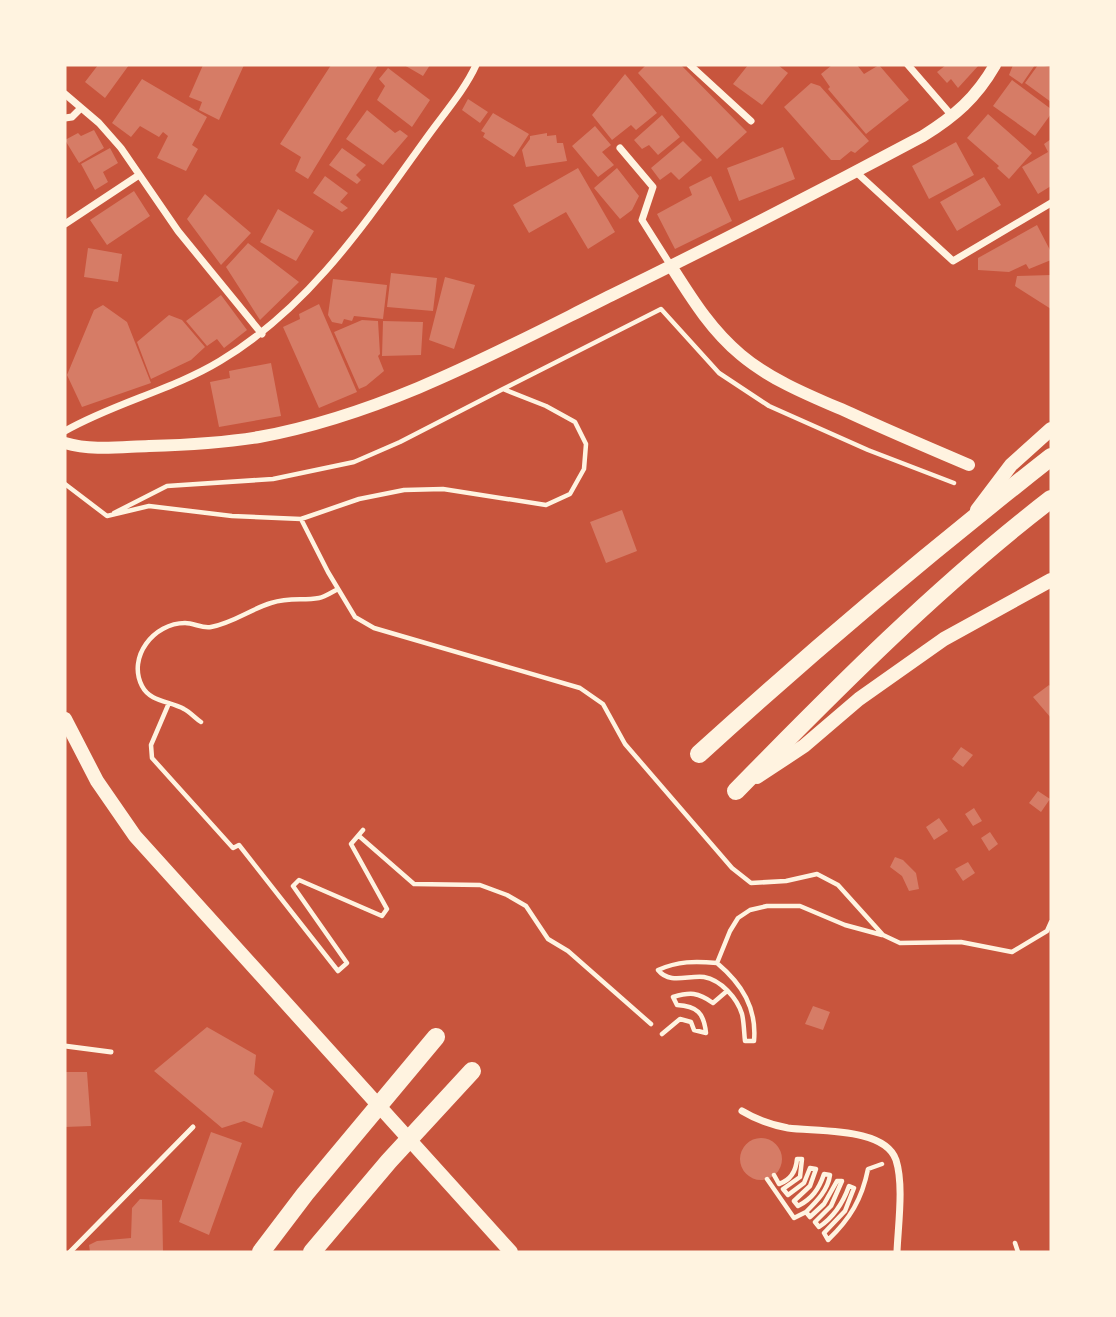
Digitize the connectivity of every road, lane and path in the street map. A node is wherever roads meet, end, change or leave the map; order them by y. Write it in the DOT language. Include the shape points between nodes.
graph roads {
  1 [pos="476,65"];
  2 [pos="690,65"];
  3 [pos="908,65"];
  4 [pos="995,65"];
  5 [pos="65,93"];
  6 [pos="81,108"];
  7 [pos="65,118"];
  8 [pos="953,118"];
  9 [pos="751,121"];
  10 [pos="620,148"];
  11 [pos="856,172"];
  12 [pos="139,175"];
  13 [pos="1051,203"];
  14 [pos="65,224"];
  15 [pos="671,266"];
  16 [pos="262,334"];
  17 [pos="503,389"];
  18 [pos="1051,429"];
  19 [pos="65,431"];
  20 [pos="65,443"];
  21 [pos="1051,457"];
  22 [pos="969,465"];
  23 [pos="954,482"];
  24 [pos="65,484"];
  25 [pos="1051,499"];
  26 [pos="107,516"];
  27 [pos="301,519"];
  28 [pos="967,522"];
  29 [pos="1051,580"];
  30 [pos="338,589"];
  31 [pos="169,704"];
  32 [pos="65,719"];
  33 [pos="201,722"];
  34 [pos="699,754"];
  35 [pos="736,791"];
  36 [pos="363,830"];
  37 [pos="359,836"];
  38 [pos="1051,922"];
  39 [pos="883,935"];
  40 [pos="717,963"];
  41 [pos="727,991"];
  42 [pos="651,1024"];
  43 [pos="662,1034"];
  44 [pos="436,1037"];
  45 [pos="65,1046"];
  46 [pos="111,1052"];
  47 [pos="472,1071"];
  48 [pos="742,1111"];
  49 [pos="193,1127"];
  50 [pos="896,1160"];
  51 [pos="774,1175"];
  52 [pos="767,1179"];
  53 [pos="806,1212"];
  54 [pos="1015,1243"];
  55 [pos="70,1252"];
  56 [pos="261,1252"];
  57 [pos="312,1252"];
  58 [pos="512,1252"];
  59 [pos="897,1252"];
  60 [pos="1017,1252"];
  1 -- 16 [label="street" via="350,242 304,296"];
  2 -- 9 [label="street"];
  3 -- 8 [label="street"];
  4 -- 8 [label="street"];
  5 -- 6 [label="street"];
  6 -- 7 [label="street"];
  6 -- 12 [label="street" via="121,148"];
  8 -- 11 [label="street"];
  10 -- 15 [label="street" via="653,187 642,220"];
  11 -- 13 [label="street" via="953,261"];
  11 -- 15 [label="street"];
  12 -- 14 [label="street"];
  12 -- 16 [label="street"];
  15 -- 20 [label="street" via="453,374 304,427 211,443 83,448"];
  15 -- 22 [label="street" via="718,334 766,373"];
  16 -- 19 [label="street" via="218,362"];
  17 -- 23 [label="path" via="661,309 719,373 769,406"];
  17 -- 26 [label="path" via="354,462 273,479 167,486"];
  17 -- 27 [label="path" via="575,422 586,444 584,469 570,494 546,505 443,489 404,490 359,499"];
  18 -- 28 [label="main road" via="1012,466"];
  21 -- 28 [label="highway"];
  24 -- 26 [label="path"];
  25 -- 35 [label="highway" via="862,665"];
  26 -- 27 [label="path" via="149,506"];
  27 -- 30 [label="path"];
  28 -- 34 [label="highway"];
  29 -- 35 [label="main road" via="944,639 859,699 804,746"];
  30 -- 31 [label="path" via="319,598 270,603 209,628 184,623 150,638 138,654 138,671 143,688"];
  30 -- 39 [label="path" via="355,617 374,628 580,688 603,704 625,744 732,868 751,883 817,874 838,885"];
  31 -- 33 [label="path"];
  31 -- 37 [label="path" via="151,745 152,758 233,848 239,845 338,971 347,963 293,886 299,880 382,916 387,909 351,844"];
  32 -- 58 [label="main road" via="97,781 135,836"];
  36 -- 37 [label="path"];
  37 -- 42 [label="path" via="414,884 480,885 526,906 548,939"];
  38 -- 39 [label="path" via="1047,931 1012,952 961,942 900,943"];
  39 -- 40 [label="path" via="800,906 767,906 738,918"];
  40 -- 41 [label="path" via="673,963 658,970 674,979 705,977"];
  40 -- 41 [label="path" via="750,1002 754,1041 745,1041 742,1014"];
  41 -- 43 [label="path" via="713,1003 690,992 673,997 677,1005 692,1005 701,1013 706,1033 680,1019"];
  44 -- 56 [label="highway"];
  45 -- 46 [label="lane"];
  47 -- 57 [label="highway"];
  48 -- 50 [label="street" via="777,1126 874,1138 885,1144"];
  49 -- 55 [label="lane"];
  50 -- 53 [label="path" via="868,1169 858,1205 828,1240 824,1233 845,1211 854,1188 849,1186 841,1206 819,1227 815,1222 831,1206 842,1181 837,1181 810,1217"];
  50 -- 59 [label="street"];
  51 -- 53 [label="path" via="779,1184 787,1182 797,1159 802,1159 800,1177 783,1189 788,1195 804,1183 810,1168 816,1170 810,1186 794,1201 798,1206 813,1195 824,1174 830,1175 829,1184"];
  52 -- 53 [label="path" via="794,1218"];
  54 -- 60 [label="path"];
}
